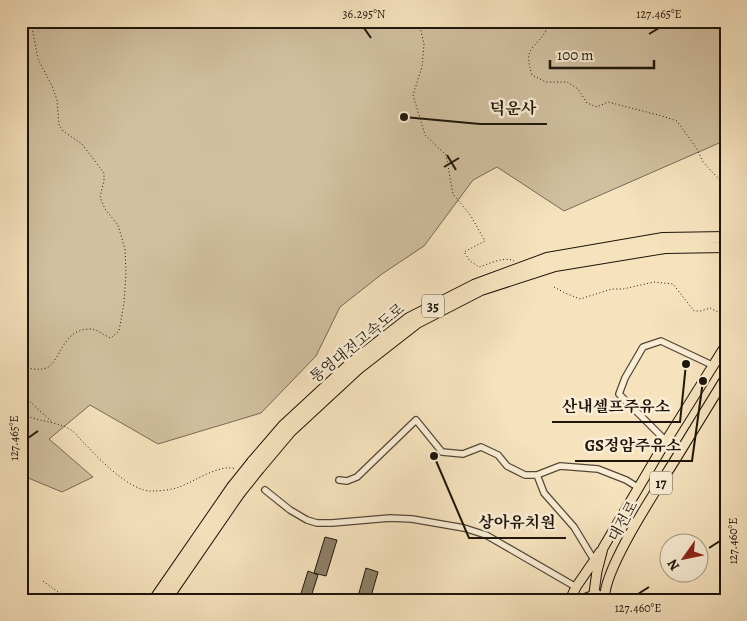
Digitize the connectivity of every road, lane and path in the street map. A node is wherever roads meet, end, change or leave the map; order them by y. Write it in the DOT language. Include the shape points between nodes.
graph roads {
  1 [pos="29,21"];
  2 [pos="405,21"];
  3 [pos="416,21"];
  4 [pos="542,21"];
  5 [pos="419,28"];
  6 [pos="726,187"];
  7 [pos="726,237"];
  8 [pos="664,243"];
  9 [pos="726,247"];
  10 [pos="518,263"];
  11 [pos="554,287"];
  12 [pos="726,316"];
  13 [pos="726,345"];
  14 [pos="712,366"];
  15 [pos="21,370"];
  16 [pos="726,378"];
  17 [pos="21,391"];
  18 [pos="21,413"];
  19 [pos="53,423"];
  20 [pos="666,441"];
  21 [pos="237,470"];
  22 [pos="537,475"];
  23 [pos="339,480"];
  24 [pos="639,488"];
  25 [pos="236,490"];
  26 [pos="265,490"];
  27 [pos="603,548"];
  28 [pos="594,560"];
  29 [pos="43,581"];
  30 [pos="576,587"];
  31 [pos="593,597"];
  32 [pos="605,597"];
  33 [pos="69,600"];
  34 [pos="154,600"];
  35 [pos="166,600"];
  36 [pos="570,600"];
  37 [pos="581,600"];
  1 -- 15 [label="path" via="38,59 57,100 58,125 82,144 104,173 100,197 118,225 125,249 126,273 119,331 111,338 91,329 73,334 51,365"];
  2 -- 5 [label="path"];
  3 -- 5 [label="path"];
  4 -- 6 [label="path" via="546,31 530,49 528,63 532,74 546,82 567,82 578,89 587,103 597,107 608,102 677,122 703,162"];
  5 -- 10 [label="path" via="424,44 422,67 412,95 425,135 446,155 453,194 485,241 464,252 479,267 509,259"];
  7 -- 8 [label="highway, 통영대전고속도로 / 35"];
  8 -- 9 [label="highway, 통영대전고속도로 / 35"];
  8 -- 25 [label="highway, 통영대전고속도로 / 35, bridge" via="547,258 474,285 409,318 350,364 283,426"];
  11 -- 12 [label="path" via="580,299 664,282 673,284 694,311 710,308"];
  13 -- 14 [label="main road, 대전로 / 17"];
  14 -- 20 [label="main road, 대전로 / 17"];
  14 -- 20 [label="street" via="661,341 644,347 619,394"];
  16 -- 32 [label="main road, 대전로 / 17" via="630,534 612,572"];
  17 -- 19 [label="path"];
  18 -- 19 [label="path"];
  19 -- 21 [label="path" via="74,432 106,465 131,485 143,490 152,492 177,488 214,471"];
  20 -- 24 [label="main road, 대전로 / 17"];
  22 -- 23 [label="street" via="525,475 507,466 498,455 482,447 463,454 442,452 416,420 358,476 347,481"];
  22 -- 24 [label="street" via="560,466 598,468"];
  22 -- 28 [label="street, 대전로" via="544,493 574,527"];
  24 -- 27 [label="main road, 대전로 / 17"];
  25 -- 34 [label="highway, 통영대전고속도로 / 35"];
  25 -- 35 [label="highway, 통영대전고속도로 / 35"];
  26 -- 30 [label="street" via="290,510 317,523 412,519 486,535"];
  27 -- 28 [label="main road"];
  27 -- 31 [label="main road, 대전로 / 17"];
  28 -- 30 [label="main road"];
  29 -- 33 [label="path"];
  30 -- 36 [label="main road"];
  31 -- 32 [label="main road, 대전로"];
  31 -- 37 [label="main road, 대전로"];
}
